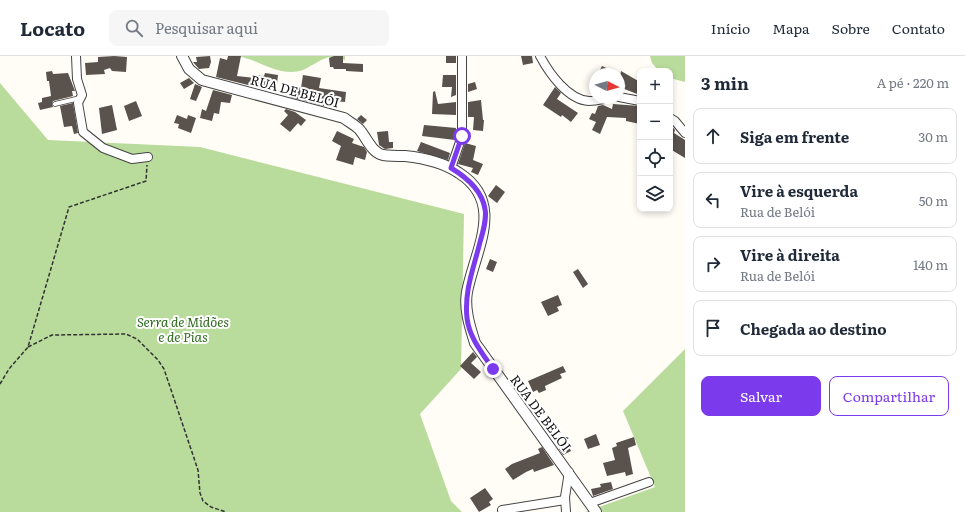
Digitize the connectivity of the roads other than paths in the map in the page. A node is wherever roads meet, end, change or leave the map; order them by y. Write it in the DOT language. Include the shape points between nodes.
graph roads {
  1 [pos="76,56"];
  2 [pos="182,56"];
  3 [pos="462,56"];
  4 [pos="540,56"];
  5 [pos="80,98"];
  6 [pos="625,98"];
  7 [pos="589,101"];
  8 [pos="637,101"];
  9 [pos="55,104"];
  10 [pos="673,120"];
  11 [pos="685,133"];
  12 [pos="148,157"];
  13 [pos="451,168"];
  14 [pos="569,472"];
  15 [pos="649,482"];
  16 [pos="565,500"];
  17 [pos="590,503"];
  18 [pos="502,510"];
  19 [pos="566,512"];
  20 [pos="596,512"];
  1 -- 5 [label="street" via="77,79 82,94"];
  2 -- 13 [label="street, RUA DE BELÓI" via="189,69 202,80 344,118 358,129 376,152 432,161"];
  3 -- 13 [label="street" via="462,136"];
  4 -- 7 [label="street" via="553,79 577,97"];
  5 -- 9 [label="lane"];
  5 -- 12 [label="street" via="78,103 84,132 103,148 132,159"];
  6 -- 8 [label="street"];
  10 -- 11 [label="street"];
  13 -- 14 [label="street, RUA DE BELÓI" via="461,173 476,188 485,209 483,230 466,293 467,319 475,343"];
  14 -- 16 [label="street"];
  14 -- 17 [label="street, RUA DE BELÓI"];
  15 -- 17 [label="street"];
  16 -- 18 [label="street"];
  16 -- 19 [label="street"];
  17 -- 20 [label="street, RUA DE BELÓI"];
}
